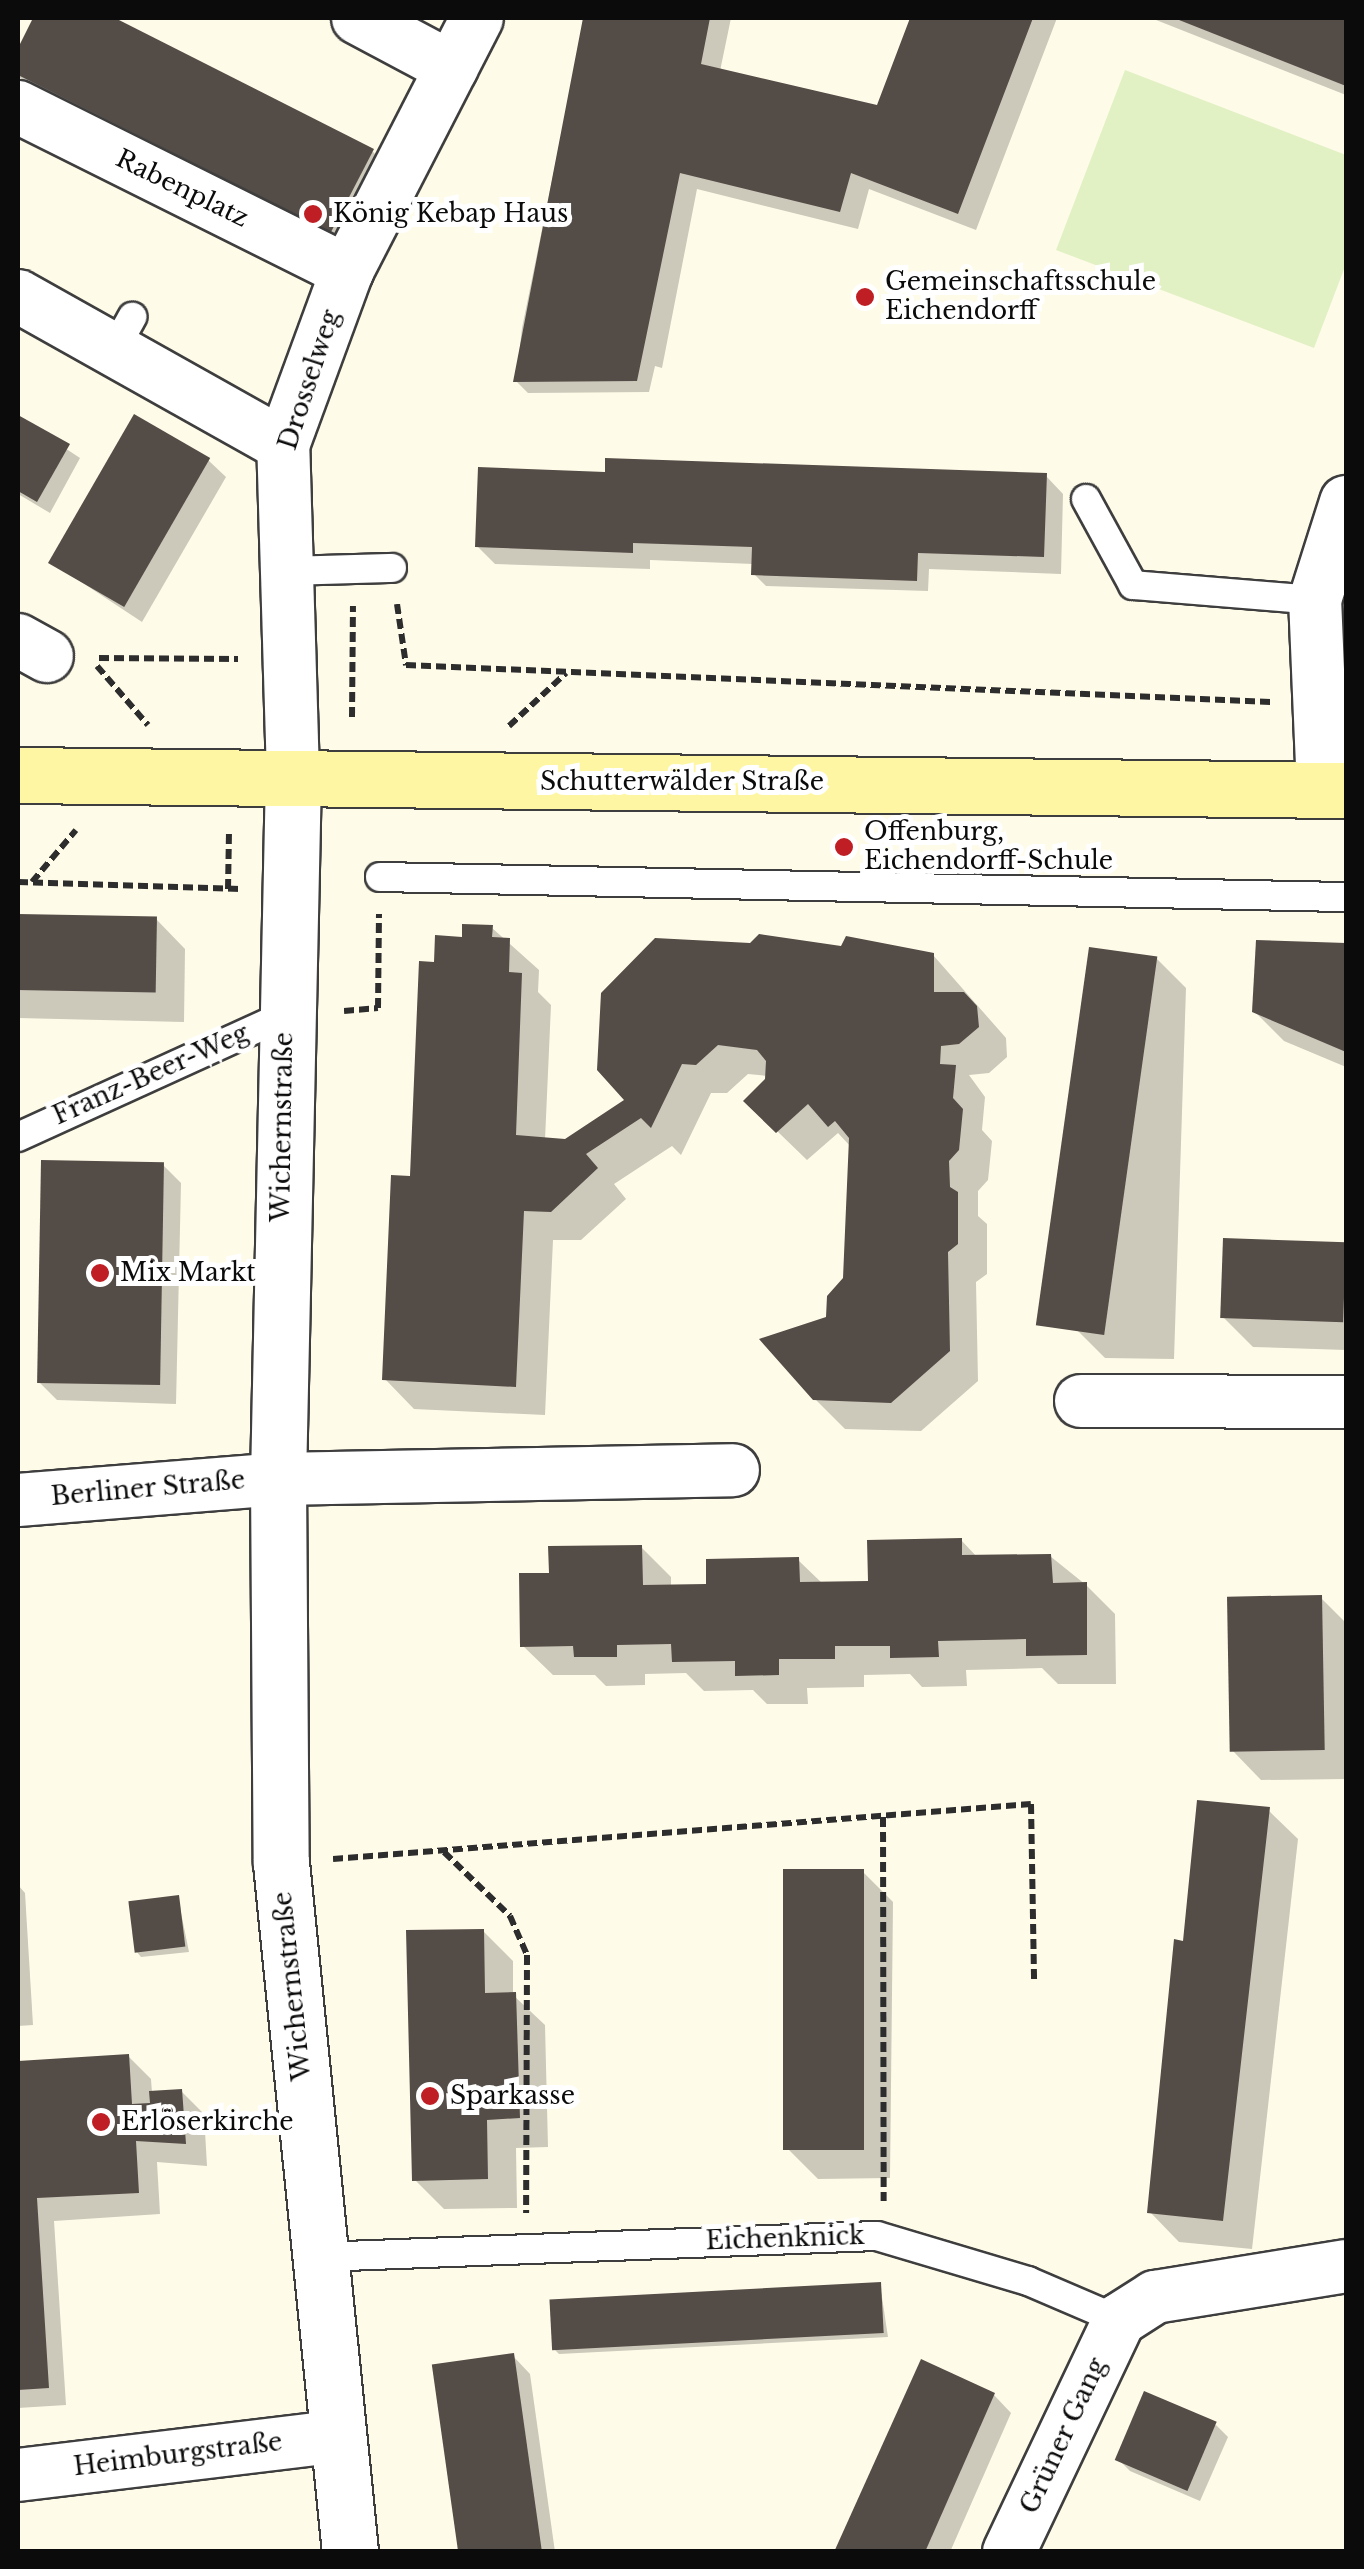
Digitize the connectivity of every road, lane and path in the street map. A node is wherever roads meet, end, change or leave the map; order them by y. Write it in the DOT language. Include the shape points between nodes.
graph roads {
  1 [pos="358,18"];
  2 [pos="477,18"];
  3 [pos="452,68"];
  4 [pos="18,107"];
  5 [pos="347,270"];
  6 [pos="18,296"];
  7 [pos="283,445"];
  8 [pos="1086,499"];
  9 [pos="1346,502"];
  10 [pos="392,568"];
  11 [pos="353,570"];
  12 [pos="284,571"];
  13 [pos="1315,600"];
  14 [pos="239,644"];
  15 [pos="52,651"];
  16 [pos="1322,704"];
  17 [pos="352,717"];
  18 [pos="18,775"];
  19 [pos="293,775"];
  20 [pos="190,776"];
  21 [pos="1334,789"];
  22 [pos="380,877"];
  23 [pos="18,882"];
  24 [pos="292,890"];
  25 [pos="1346,897"];
  26 [pos="344,1011"];
  27 [pos="286,1015"];
  28 [pos="18,1138"];
  29 [pos="1081,1400"];
  30 [pos="1346,1402"];
  31 [pos="733,1470"];
  32 [pos="278,1479"];
  33 [pos="18,1500"];
  34 [pos="884,1817"];
  35 [pos="444,1852"];
  36 [pos="282,1863"];
  37 [pos="1034,1980"];
  38 [pos="884,2238"];
  39 [pos="526,2249"];
  40 [pos="320,2257"];
  41 [pos="1346,2266"];
  42 [pos="1120,2320"];
  43 [pos="338,2436"];
  44 [pos="18,2474"];
  45 [pos="350,2552"];
  46 [pos="1009,2552"];
  1 -- 3 [label="street"];
  2 -- 3 [label="street, Drosselweg"];
  3 -- 5 [label="street, Drosselweg"];
  4 -- 5 [label="street, Rabenplatz"];
  5 -- 7 [label="street, Drosselweg"];
  6 -- 7 [label="street" via="123,334"];
  7 -- 12 [label="street, Drosselweg"];
  8 -- 13 [label="lane" via="1134,585"];
  9 -- 13 [label="street"];
  10 -- 11 [label="lane"];
  10 -- 16 [label="path" via="406,665"];
  11 -- 12 [label="lane"];
  11 -- 17 [label="path"];
  12 -- 19 [label="street, Drosselweg"];
  13 -- 16 [label="street"];
  14 -- 15 [label="path" via="238,663"];
  15 -- 20 [label="path"];
  16 -- 21 [label="street"];
  18 -- 20 [label="main road, Schutterwälder Straße"];
  19 -- 20 [label="main road, Schutterwälder Straße"];
  19 -- 21 [label="main road, Schutterwälder Straße"];
  19 -- 24 [label="street, Wichernstraße"];
  22 -- 25 [label="lane"];
  22 -- 26 [label="path" via="378,1008"];
  23 -- 24 [label="path"];
  24 -- 27 [label="street, Wichernstraße"];
  27 -- 28 [label="lane, Franz-Beer-Weg"];
  27 -- 32 [label="street, Wichernstraße"];
  29 -- 30 [label="street"];
  31 -- 32 [label="street"];
  32 -- 33 [label="street, Berliner Straße"];
  32 -- 36 [label="street, Wichernstraße"];
  34 -- 35 [label="path"];
  34 -- 37 [label="path" via="1031,1804"];
  34 -- 38 [label="path"];
  35 -- 36 [label="path"];
  35 -- 39 [label="path" via="510,1916 526,1956"];
  36 -- 40 [label="street, Wichernstraße"];
  38 -- 39 [label="lane, Eichenknick"];
  38 -- 42 [label="lane, Eichenknick" via="1028,2281"];
  39 -- 40 [label="lane, Eichenknick"];
  40 -- 43 [label="street, Wichernstraße"];
  41 -- 42 [label="street" via="1155,2297"];
  42 -- 46 [label="street, Grüner Gang"];
  43 -- 44 [label="street, Heimburgstraße"];
  43 -- 45 [label="street, Wichernstraße"];
}
